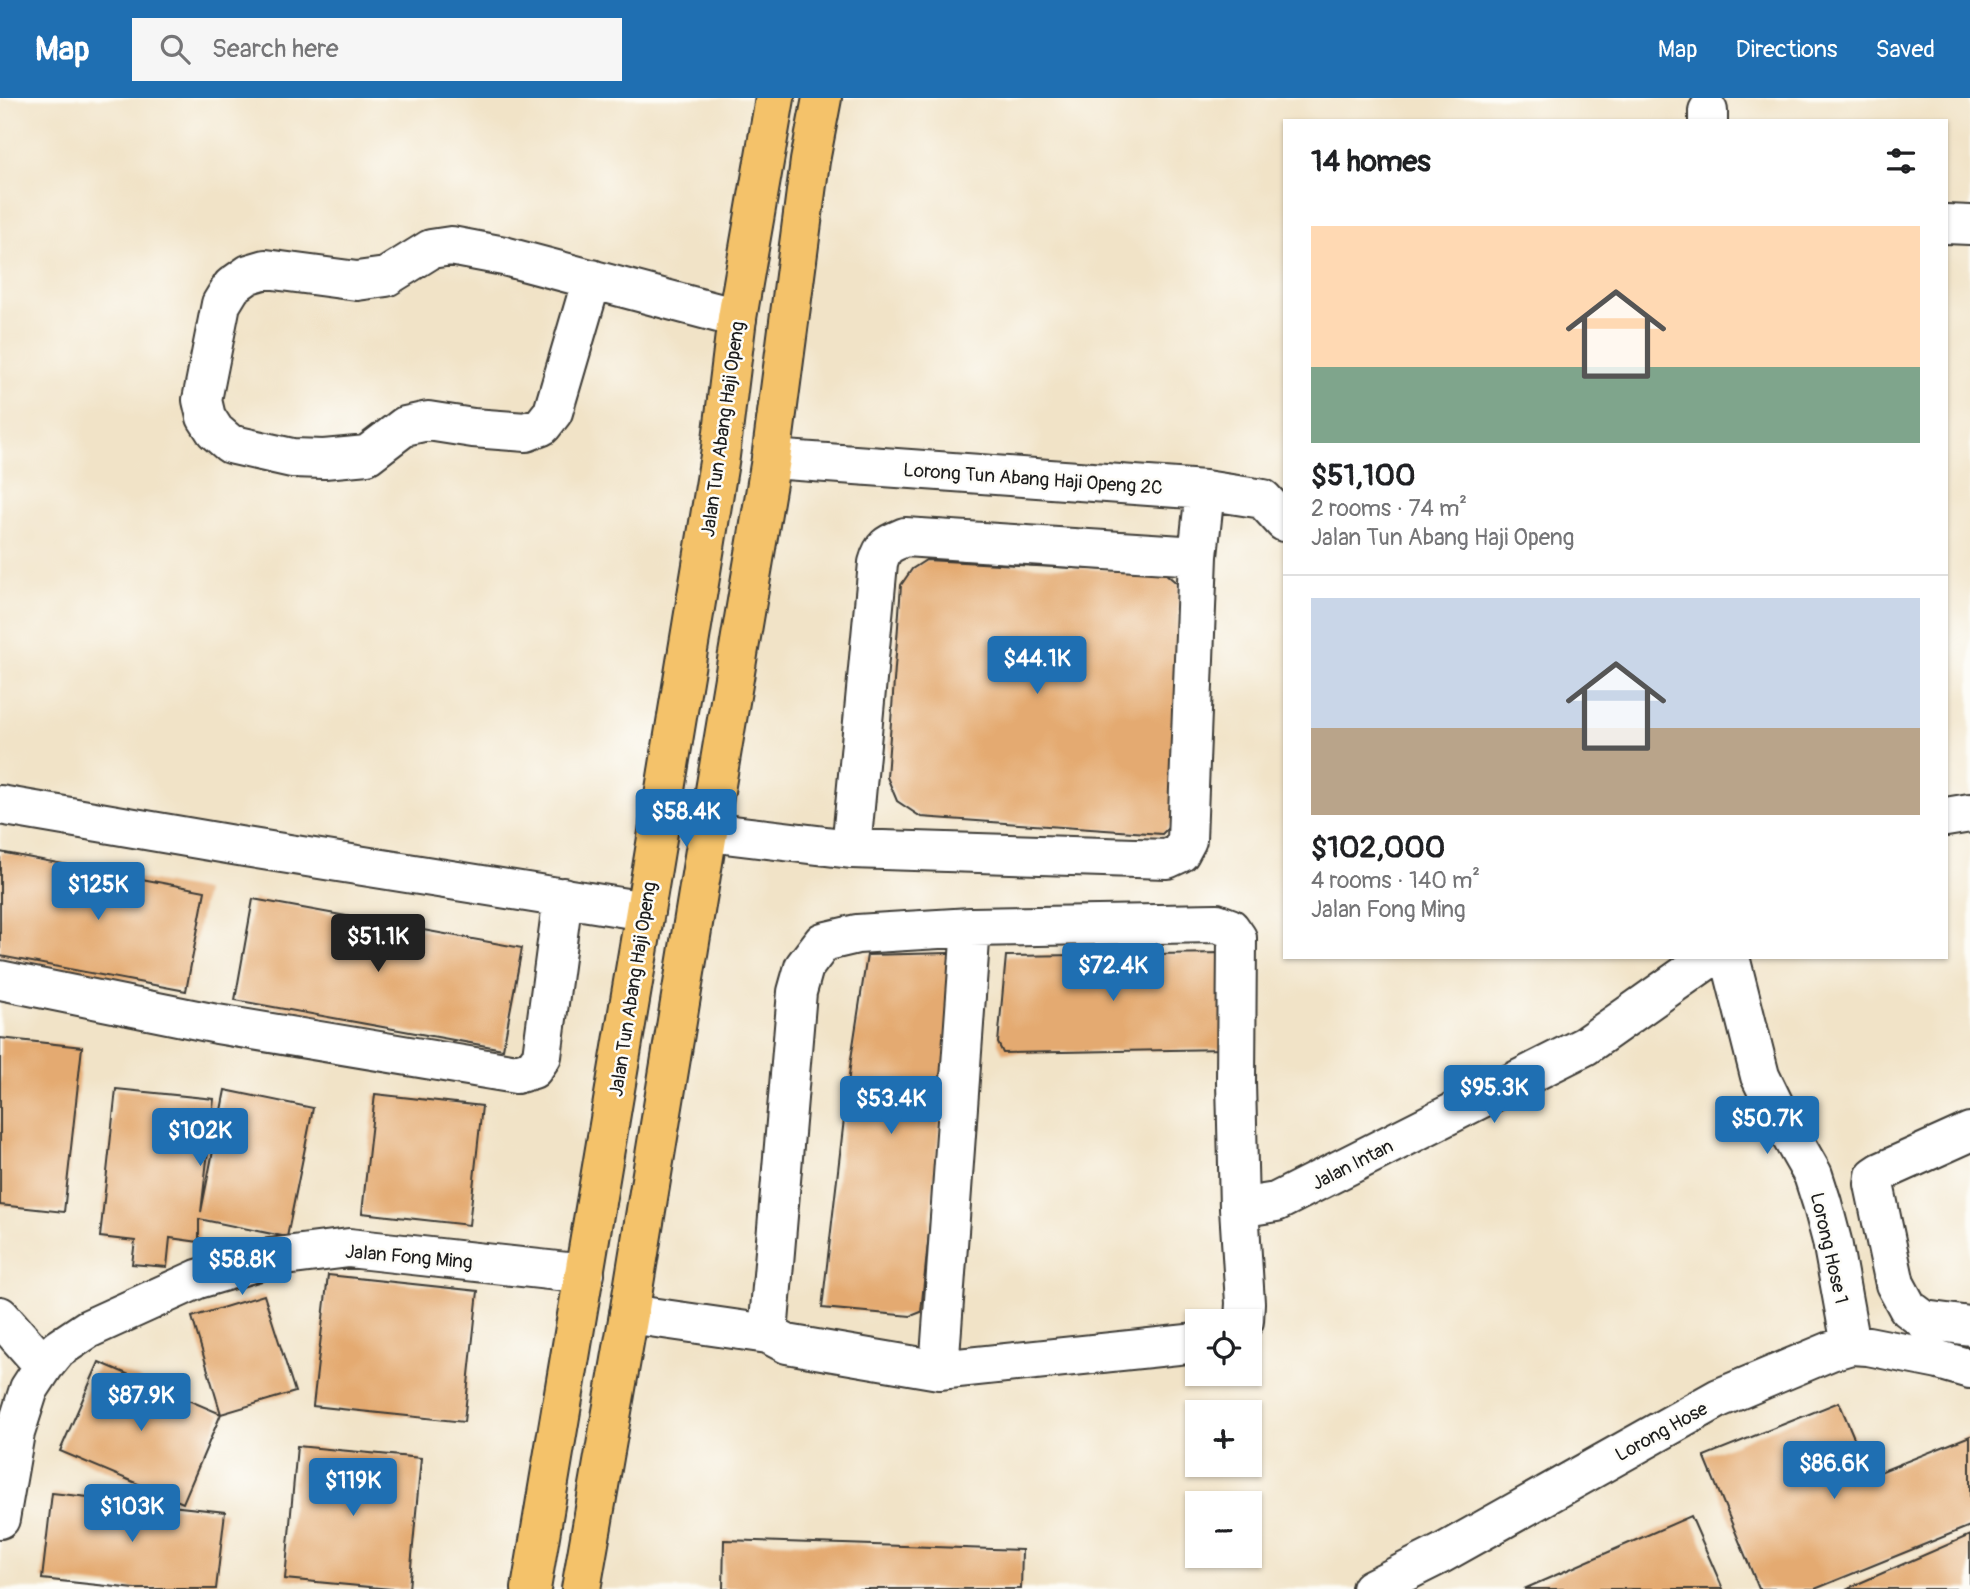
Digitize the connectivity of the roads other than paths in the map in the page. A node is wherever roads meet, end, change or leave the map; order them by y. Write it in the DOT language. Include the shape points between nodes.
graph roads {
  1 [pos="775,98"];
  2 [pos="821,98"];
  3 [pos="1948,224"];
  4 [pos="1970,225"];
  5 [pos="592,279"];
  6 [pos="737,318"];
  7 [pos="771,459"];
  8 [pos="1205,490"];
  9 [pos="1283,521"];
  10 [pos="1198,556"];
  11 [pos="0,805"];
  12 [pos="1970,813"];
  13 [pos="1948,817"];
  14 [pos="708,832"];
  15 [pos="851,849"];
  16 [pos="563,897"];
  17 [pos="645,911"];
  18 [pos="971,927"];
  19 [pos="1708,959"];
  20 [pos="1731,959"];
  21 [pos="0,980"];
  22 [pos="1970,1132"];
  23 [pos="1874,1184"];
  24 [pos="1822,1203"];
  25 [pos="1240,1208"];
  26 [pos="585,1274"];
  27 [pos="1245,1309"];
  28 [pos="629,1314"];
  29 [pos="0,1316"];
  30 [pos="1970,1326"];
  31 [pos="768,1334"];
  32 [pos="1185,1344"];
  33 [pos="1851,1345"];
  34 [pos="44,1366"];
  35 [pos="1970,1369"];
  36 [pos="939,1370"];
  37 [pos="2,1500"];
  38 [pos="531,1589"];
  39 [pos="581,1589"];
  40 [pos="1371,1589"];
  1 -- 6 [label="main road, Jalan Tun Abang Haji Openg"];
  2 -- 7 [label="main road"];
  3 -- 4 [label="street"];
  5 -- 5 [label="street" via="553,412 542,426 526,432 428,421 405,426 367,455 292,458 230,444 206,417 201,400 221,304 232,286 249,274 266,269 357,281 386,277 431,249 450,246"];
  5 -- 6 [label="street"];
  6 -- 17 [label="main road, Jalan Tun Abang Haji Openg" via="720,456"];
  7 -- 8 [label="street, Lorong Tun Abang Haji Openg 2C"];
  7 -- 14 [label="main road"];
  8 -- 9 [label="street, Lorong Tun Abang Haji Openg 2C" via="1263,499"];
  8 -- 10 [label="street"];
  10 -- 15 [label="street" via="905,537 888,544 878,563"];
  10 -- 15 [label="street" via="1187,840 1180,853 1167,859"];
  11 -- 16 [label="street"];
  12 -- 13 [label="street"];
  14 -- 15 [label="street"];
  14 -- 28 [label="main road"];
  16 -- 17 [label="street"];
  16 -- 21 [label="street" via="542,1056 533,1069 516,1074 217,1024"];
  17 -- 26 [label="main road, Jalan Tun Abang Haji Openg"];
  18 -- 25 [label="street" via="1217,923 1230,928 1237,938"];
  18 -- 31 [label="street" via="857,934 823,942 804,967 797,992"];
  18 -- 36 [label="street"];
  19 -- 25 [label="street, Jalan Intan" via="1584,1046 1276,1202"];
  20 -- 24 [label="street, Lorong Hose 1" via="1760,1076 1813,1175"];
  22 -- 23 [label="street" via="1881,1172"];
  23 -- 24 [label="street"];
  23 -- 30 [label="street" via="1895,1283 1908,1308 1924,1320"];
  24 -- 33 [label="street, Lorong Hose 1"];
  25 -- 27 [label="street"];
  26 -- 34 [label="street, Jalan Fong Ming" via="349,1248 269,1258 198,1279 88,1329 58,1349"];
  26 -- 38 [label="main road, Jalan Tun Abang Haji Openg"];
  28 -- 31 [label="street"];
  28 -- 39 [label="main road"];
  29 -- 34 [label="street"];
  31 -- 36 [label="street" via="787,1344"];
  32 -- 36 [label="street"];
  33 -- 35 [label="street, Lorong Hose"];
  33 -- 40 [label="street, Lorong Hose" via="1720,1398"];
  34 -- 37 [label="street, Jalan Fong Ming" via="29,1389 15,1433"];
}
